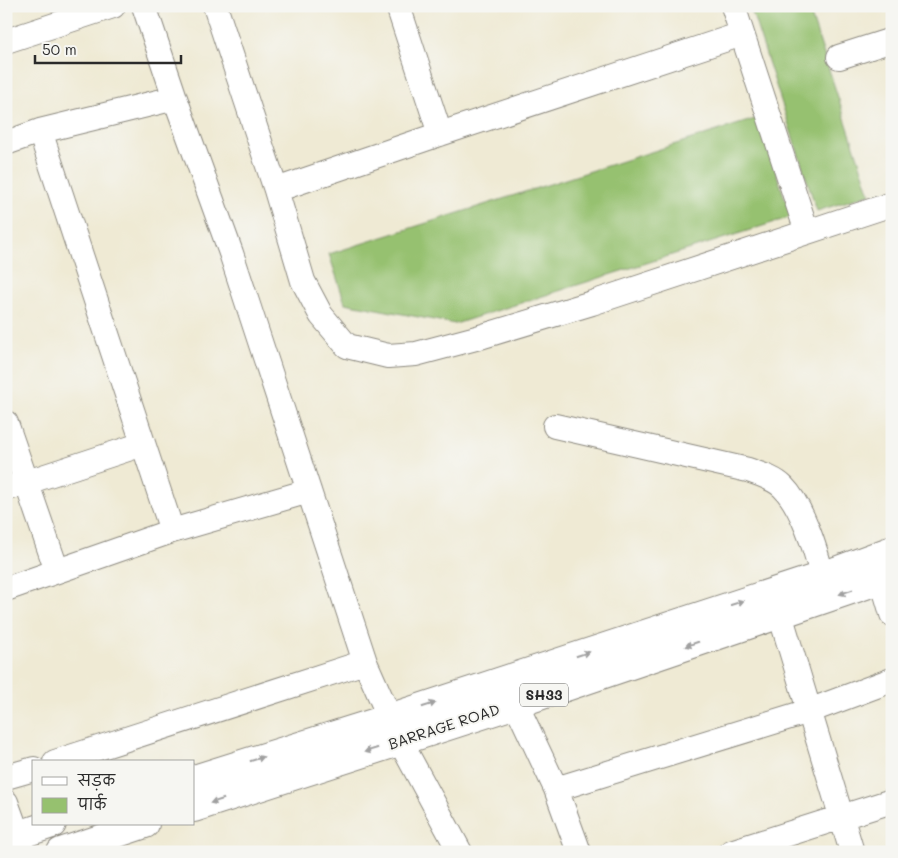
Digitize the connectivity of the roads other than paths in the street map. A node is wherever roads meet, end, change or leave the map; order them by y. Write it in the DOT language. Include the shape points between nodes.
graph roads {
  1 [pos="113,6"];
  2 [pos="144,6"];
  3 [pos="215,6"];
  4 [pos="398,6"];
  5 [pos="733,6"];
  6 [pos="742,34"];
  7 [pos="892,40"];
  8 [pos="6,41"];
  9 [pos="839,57"];
  10 [pos="175,98"];
  11 [pos="40,131"];
  12 [pos="440,134"];
  13 [pos="6,143"];
  14 [pos="276,190"];
  15 [pos="892,204"];
  16 [pos="807,232"];
  17 [pos="6,423"];
  18 [pos="554,426"];
  19 [pos="143,444"];
  20 [pos="16,486"];
  21 [pos="309,491"];
  22 [pos="172,531"];
  23 [pos="885,565"];
  24 [pos="57,571"];
  25 [pos="822,576"];
  26 [pos="6,589"];
  27 [pos="780,614"];
  28 [pos="892,614"];
  29 [pos="365,662"];
  30 [pos="892,680"];
  31 [pos="516,704"];
  32 [pos="809,711"];
  33 [pos="395,729"];
  34 [pos="61,760"];
  35 [pos="32,770"];
  36 [pos="6,778"];
  37 [pos="195,779"];
  38 [pos="556,790"];
  39 [pos="892,801"];
  40 [pos="6,802"];
  41 [pos="195,808"];
  42 [pos="841,818"];
  43 [pos="48,826"];
  44 [pos="139,826"];
  45 [pos="16,842"];
  46 [pos="61,852"];
  47 [pos="460,852"];
  48 [pos="579,852"];
  49 [pos="731,852"];
  50 [pos="852,852"];
  1 -- 8 [label="street"];
  2 -- 10 [label="street"];
  3 -- 14 [label="street"];
  4 -- 12 [label="street"];
  5 -- 6 [label="street"];
  6 -- 12 [label="street"];
  6 -- 16 [label="street"];
  7 -- 9 [label="street"];
  10 -- 11 [label="street"];
  10 -- 21 [label="street" via="231,253"];
  11 -- 13 [label="street"];
  11 -- 19 [label="street"];
  12 -- 14 [label="street"];
  14 -- 16 [label="street" via="303,282 321,314 347,346 388,356 416,354 489,334"];
  15 -- 16 [label="street"];
  17 -- 20 [label="street"];
  18 -- 25 [label="street" via="766,476 782,486 795,503 816,551"];
  19 -- 20 [label="street"];
  19 -- 22 [label="street"];
  20 -- 24 [label="street"];
  21 -- 22 [label="street"];
  21 -- 29 [label="street"];
  22 -- 24 [label="street"];
  23 -- 25 [label="main road, BARRAGE ROAD / SH33"];
  23 -- 27 [label="main road, BARRAGE ROAD / SH33, one-way"];
  23 -- 28 [label="street"];
  24 -- 26 [label="street"];
  33 -- 25 [label="main road, BARRAGE ROAD / SH33, one-way"];
  27 -- 31 [label="main road, BARRAGE ROAD / SH33, one-way"];
  27 -- 32 [label="street"];
  29 -- 33 [label="street"];
  29 -- 34 [label="street"];
  30 -- 32 [label="street"];
  31 -- 33 [label="main road, BARRAGE ROAD / SH33"];
  31 -- 38 [label="street"];
  32 -- 38 [label="street"];
  32 -- 42 [label="street"];
  37 -- 33 [label="main road, BARRAGE ROAD / SH33, one-way"];
  33 -- 41 [label="main road, BARRAGE ROAD / SH33, one-way"];
  33 -- 47 [label="street"];
  35 -- 36 [label="street"];
  38 -- 48 [label="street"];
  39 -- 42 [label="street"];
  40 -- 45 [label="street"];
  42 -- 49 [label="street"];
  42 -- 50 [label="street"];
  43 -- 45 [label="main road"];
  44 -- 46 [label="main road"];
}
